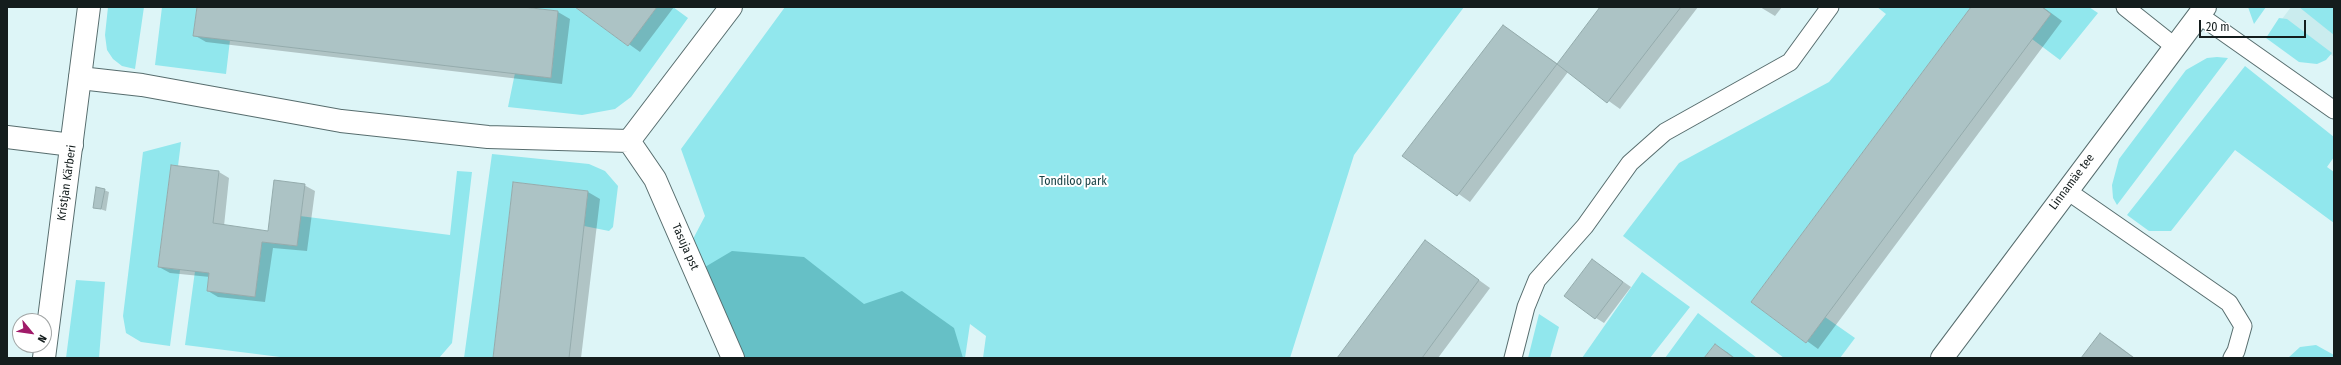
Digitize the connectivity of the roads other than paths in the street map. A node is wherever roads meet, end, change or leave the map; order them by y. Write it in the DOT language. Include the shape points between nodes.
graph roads {
  1 [pos="89,7"];
  2 [pos="731,7"];
  3 [pos="1830,7"];
  4 [pos="2125,7"];
  5 [pos="2202,11"];
  6 [pos="2174,46"];
  7 [pos="80,78"];
  8 [pos="2334,110"];
  9 [pos="7,137"];
  10 [pos="629,140"];
  11 [pos="72,145"];
  12 [pos="2066,190"];
  13 [pos="44,358"];
  14 [pos="733,358"];
  15 [pos="1513,358"];
  16 [pos="1942,358"];
  17 [pos="2232,358"];
  1 -- 7 [label="street, Kristjan Kärberi"];
  2 -- 10 [label="street"];
  3 -- 15 [label="lane" via="1790,62 1665,132 1630,163 1585,226 1537,280 1526,307"];
  4 -- 6 [label="lane"];
  5 -- 6 [label="street, Linnamäe tee"];
  5 -- 8 [label="lane"];
  6 -- 12 [label="street, Linnamäe tee"];
  7 -- 10 [label="street" via="142,85 341,121 488,137"];
  7 -- 11 [label="street, Kristjan Kärberi"];
  9 -- 11 [label="street"];
  10 -- 14 [label="street, Tasuja pst" via="655,179"];
  11 -- 13 [label="street, Kristjan Kärberi"];
  12 -- 16 [label="street, Linnamäe tee"];
  12 -- 17 [label="lane" via="2229,303 2243,326"];
}
